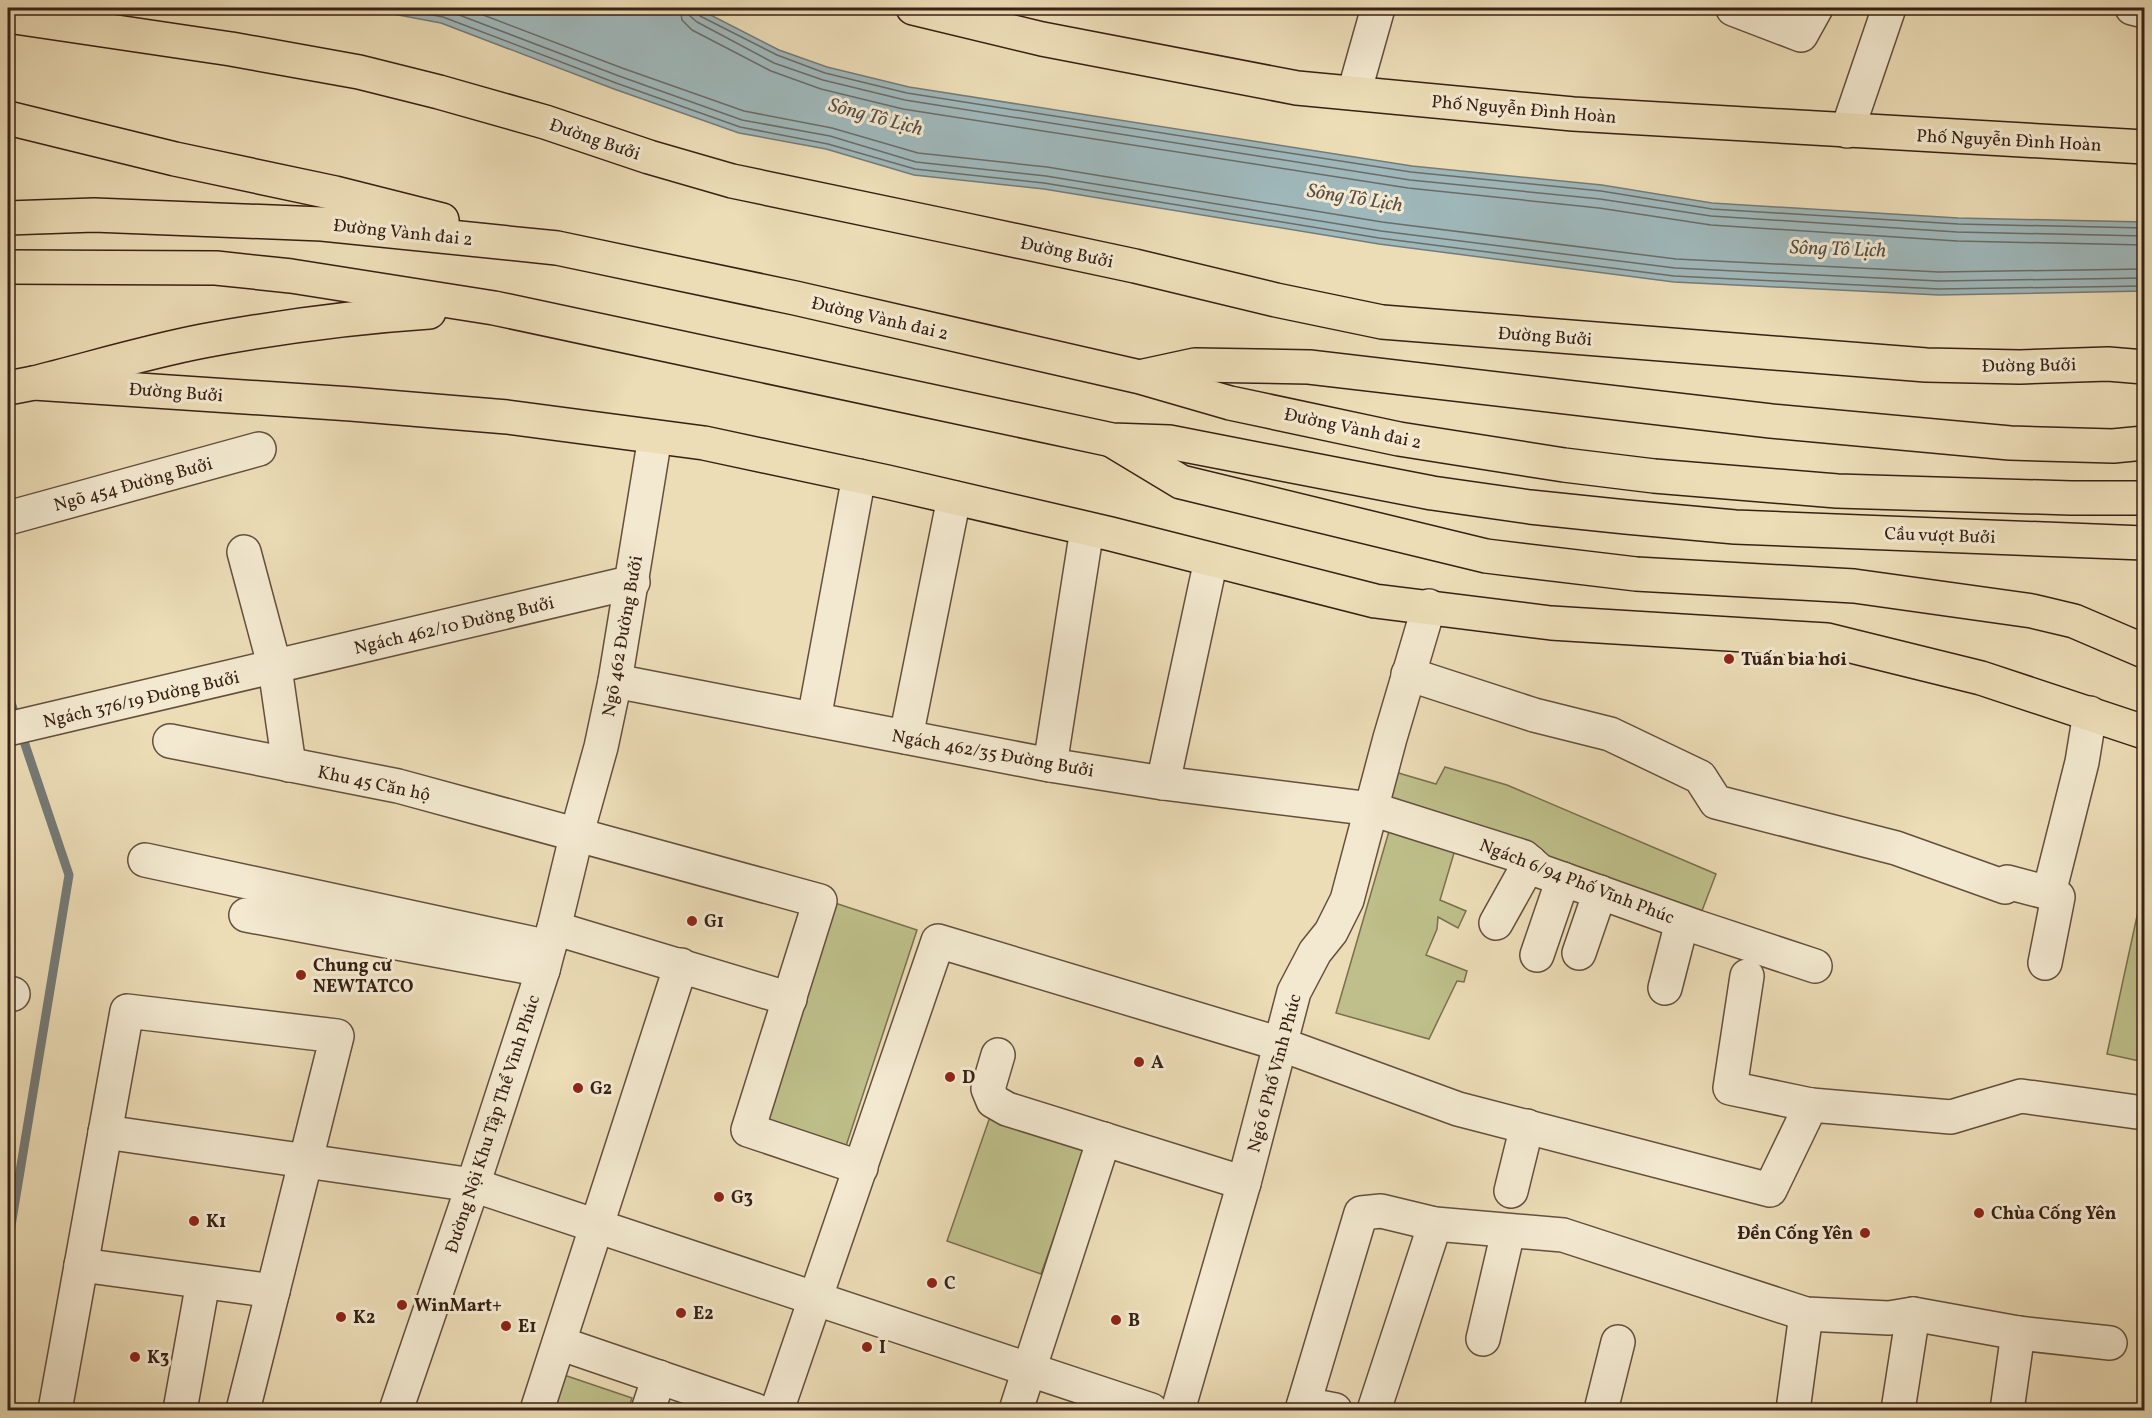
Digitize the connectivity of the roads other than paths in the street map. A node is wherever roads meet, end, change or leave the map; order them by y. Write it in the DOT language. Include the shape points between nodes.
graph roads {
  1 [pos="912,8"];
  2 [pos="1378,8"];
  3 [pos="1816,8"];
  4 [pos="1733,9"];
  5 [pos="1883,9"];
  6 [pos="8,16"];
  7 [pos="1354,93"];
  8 [pos="8,118"];
  9 [pos="1847,131"];
  10 [pos="2145,147"];
  11 [pos="8,218"];
  12 [pos="557,248"];
  13 [pos="8,267"];
  14 [pos="494,308"];
  15 [pos="2145,368"];
  16 [pos="1140,377"];
  17 [pos="21,386"];
  18 [pos="655,437"];
  19 [pos="1112,440"];
  20 [pos="2145,443"];
  21 [pos="259,449"];
  22 [pos="859,476"];
  23 [pos="954,498"];
  24 [pos="2145,498"];
  25 [pos="8,518"];
  26 [pos="1087,529"];
  27 [pos="2145,543"];
  28 [pos="244,552"];
  29 [pos="1212,560"];
  30 [pos="633,582"];
  31 [pos="1429,606"];
  32 [pos="2145,651"];
  33 [pos="275,668"];
  34 [pos="1408,674"];
  35 [pos="615,681"];
  36 [pos="2090,713"];
  37 [pos="814,719"];
  38 [pos="8,729"];
  39 [pos="2145,732"];
  40 [pos="906,737"];
  41 [pos="170,741"];
  42 [pos="289,765"];
  43 [pos="1050,765"];
  44 [pos="1162,783"];
  45 [pos="1372,809"];
  46 [pos="577,833"];
  47 [pos="145,860"];
  48 [pos="1530,862"];
  49 [pos="1563,879"];
  50 [pos="1600,892"];
  51 [pos="2049,893"];
  52 [pos="246,915"];
  53 [pos="1682,922"];
  54 [pos="1496,923"];
  55 [pos="548,948"];
  56 [pos="1579,953"];
  57 [pos="1537,955"];
  58 [pos="2045,963"];
  59 [pos="681,965"];
  60 [pos="1815,966"];
  61 [pos="1748,976"];
  62 [pos="1665,988"];
  63 [pos="790,999"];
  64 [pos="1280,1044"];
  65 [pos="998,1054"];
  66 [pos="1811,1105"];
  67 [pos="2145,1113"];
  68 [pos="1527,1126"];
  69 [pos="105,1132"];
  70 [pos="1104,1139"];
  71 [pos="305,1161"];
  72 [pos="861,1168"];
  73 [pos="1244,1183"];
  74 [pos="473,1185"];
  75 [pos="1511,1191"];
  76 [pos="1435,1224"];
  77 [pos="597,1226"];
  78 [pos="1508,1232"];
  79 [pos="81,1265"];
  80 [pos="203,1281"];
  81 [pos="273,1290"];
  82 [pos="816,1299"];
  83 [pos="1806,1314"];
  84 [pos="1913,1314"];
  85 [pos="2018,1333"];
  86 [pos="1483,1339"];
  87 [pos="1618,1342"];
  88 [pos="559,1343"];
  89 [pos="2110,1343"];
  90 [pos="1029,1370"];
  91 [pos="659,1377"];
  92 [pos="1314,1408"];
  93 [pos="55,1410"];
  94 [pos="180,1410"];
  95 [pos="243,1410"];
  96 [pos="396,1410"];
  97 [pos="537,1410"];
  98 [pos="648,1410"];
  99 [pos="755,1410"];
  100 [pos="777,1410"];
  101 [pos="1016,1410"];
  102 [pos="1151,1410"];
  103 [pos="1178,1410"];
  104 [pos="1374,1410"];
  105 [pos="1601,1410"];
  106 [pos="1793,1410"];
  107 [pos="1898,1410"];
  108 [pos="2007,1410"];
  1 -- 7 [label="main road, Phố Nguyễn Đình Hoàn" via="1042,39 1297,88"];
  2 -- 7 [label="street"];
  3 -- 4 [label="street" via="1801,35"];
  5 -- 9 [label="street"];
  6 -- 15 [label="main road, Đường Bưởi" via="359,72 545,122 732,181 1382,322 1926,365 2108,364"];
  7 -- 9 [label="main road, Phố Nguyễn Đình Hoàn" via="1573,114"];
  8 -- 12 [label="main road"];
  9 -- 10 [label="main road, Phố Nguyễn Đình Hoàn"];
  11 -- 12 [label="main road, Đường Vành đai 2" via="94,215 322,224"];
  12 -- 16 [label="main road, Đường Vành đai 2"];
  13 -- 14 [label="main road" via="216,268"];
  14 -- 17 [label="main road" via="375,315 293,325 200,342"];
  14 -- 19 [label="main road"];
  16 -- 20 [label="main road" via="1195,365 1309,367 1771,421 1998,442 2113,446"];
  16 -- 24 [label="main road, Đường Vành đai 2" via="1230,403 1399,439 1598,469 1849,491"];
  17 -- 18 [label="main road, Đường Bưởi" via="362,405 507,417"];
  18 -- 22 [label="main road, Đường Bưởi"];
  18 -- 30 [label="street, Ngõ 462 Đường Bưởi"];
  19 -- 27 [label="main road, Cầu vượt Bưởi" via="1169,442 1432,493 1735,527"];
  19 -- 32 [label="main road" via="1181,482 1486,556 1636,574 1854,586 2032,611 2074,621"];
  21 -- 25 [label="street, Ngõ 454 Đường Bưởi"];
  22 -- 23 [label="main road, Đường Bưởi"];
  22 -- 37 [label="street"];
  23 -- 26 [label="main road, Đường Bưởi"];
  23 -- 40 [label="street"];
  26 -- 29 [label="main road, Đường Bưởi"];
  26 -- 43 [label="street"];
  28 -- 33 [label="street"];
  29 -- 31 [label="main road, Đường Bưởi" via="1375,601"];
  29 -- 44 [label="street"];
  30 -- 33 [label="street, Ngách 462/10 Đường Bưởi"];
  30 -- 35 [label="street, Ngõ 462 Đường Bưởi"];
  31 -- 34 [label="street, Ngõ 6 Phố Vĩnh Phúc"];
  31 -- 36 [label="main road, Đường Bưởi" via="1551,623 1827,640 1981,678"];
  33 -- 38 [label="street, Ngách 376/19 Đường Bưởi"];
  33 -- 42 [label="street"];
  34 -- 45 [label="street, Ngõ 6 Phố Vĩnh Phúc"];
  34 -- 51 [label="street" via="1533,715 1610,734 1700,777 1716,802 1896,848 2005,887 2007,882"];
  35 -- 37 [label="street, Ngách 462/35 Đường Bưởi"];
  35 -- 46 [label="street, Ngõ 462 Đường Bưởi"];
  36 -- 39 [label="main road, Đường Bưởi"];
  36 -- 51 [label="street" via="2082,762"];
  37 -- 40 [label="street, Ngách 462/35 Đường Bưởi"];
  40 -- 43 [label="street, Ngách 462/35 Đường Bưởi"];
  41 -- 42 [label="street, Khu 45 Căn hộ"];
  42 -- 46 [label="street, Khu 45 Căn hộ" via="398,786"];
  43 -- 44 [label="street, Ngách 462/35 Đường Bưởi"];
  44 -- 45 [label="street, Ngách 462/35 Đường Bưởi"];
  45 -- 48 [label="street, Ngách 6/94 Phố Vĩnh Phúc" via="1524,856"];
  45 -- 64 [label="street, Ngõ 6 Phố Vĩnh Phúc" via="1347,900 1294,992"];
  46 -- 55 [label="street, Đường Nội Khu Tập Thể Vĩnh Phúc"];
  46 -- 63 [label="street, Khu 45 Căn hộ" via="820,901"];
  47 -- 55 [label="street"];
  48 -- 49 [label="street, Ngách 6/94 Phố Vĩnh Phúc" via="1540,871"];
  48 -- 54 [label="street"];
  49 -- 50 [label="street, Ngách 6/94 Phố Vĩnh Phúc"];
  49 -- 57 [label="street"];
  50 -- 53 [label="street, Ngách 6/94 Phố Vĩnh Phúc"];
  50 -- 56 [label="street"];
  51 -- 58 [label="street" via="2058,897"];
  52 -- 55 [label="street"];
  53 -- 60 [label="street, Ngách 6/94 Phố Vĩnh Phúc"];
  53 -- 62 [label="street"];
  55 -- 59 [label="street"];
  55 -- 74 [label="street, Đường Nội Khu Tập Thể Vĩnh Phúc"];
  59 -- 63 [label="street"];
  59 -- 77 [label="street"];
  61 -- 66 [label="street" via="1730,1088"];
  63 -- 72 [label="street" via="748,1130"];
  64 -- 68 [label="street" via="1458,1109"];
  64 -- 72 [label="street" via="938,940"];
  64 -- 73 [label="street, Ngõ 6 Phố Vĩnh Phúc"];
  65 -- 70 [label="street" via="988,1089 993,1101 1007,1109"];
  66 -- 67 [label="street" via="1951,1117 2021,1096"];
  66 -- 68 [label="street" via="1770,1190"];
  68 -- 75 [label="street"];
  69 -- 71 [label="street"];
  69 -- 71 [label="street" via="127,1011 337,1036"];
  69 -- 79 [label="street"];
  70 -- 73 [label="street"];
  70 -- 90 [label="street"];
  71 -- 74 [label="street"];
  71 -- 81 [label="street"];
  72 -- 82 [label="street"];
  73 -- 103 [label="street, Ngõ 6 Phố Vĩnh Phúc"];
  74 -- 77 [label="street"];
  74 -- 96 [label="street, Đường Nội Khu Tập Thể Vĩnh Phúc"];
  76 -- 78 [label="street"];
  76 -- 92 [label="street" via="1381,1211 1361,1213"];
  76 -- 104 [label="street"];
  77 -- 82 [label="street"];
  77 -- 88 [label="street"];
  78 -- 83 [label="street" via="1563,1235"];
  78 -- 86 [label="street"];
  79 -- 80 [label="street"];
  79 -- 93 [label="street"];
  80 -- 81 [label="street"];
  80 -- 94 [label="street"];
  81 -- 95 [label="street"];
  82 -- 90 [label="street"];
  82 -- 100 [label="street"];
  83 -- 84 [label="street" via="1889,1318"];
  83 -- 106 [label="street"];
  84 -- 85 [label="street"];
  84 -- 107 [label="street"];
  85 -- 89 [label="street"];
  85 -- 108 [label="street"];
  87 -- 105 [label="street"];
  88 -- 91 [label="street"];
  88 -- 97 [label="street"];
  90 -- 101 [label="street"];
  90 -- 102 [label="street"];
  91 -- 98 [label="street"];
  91 -- 99 [label="street"];
}
